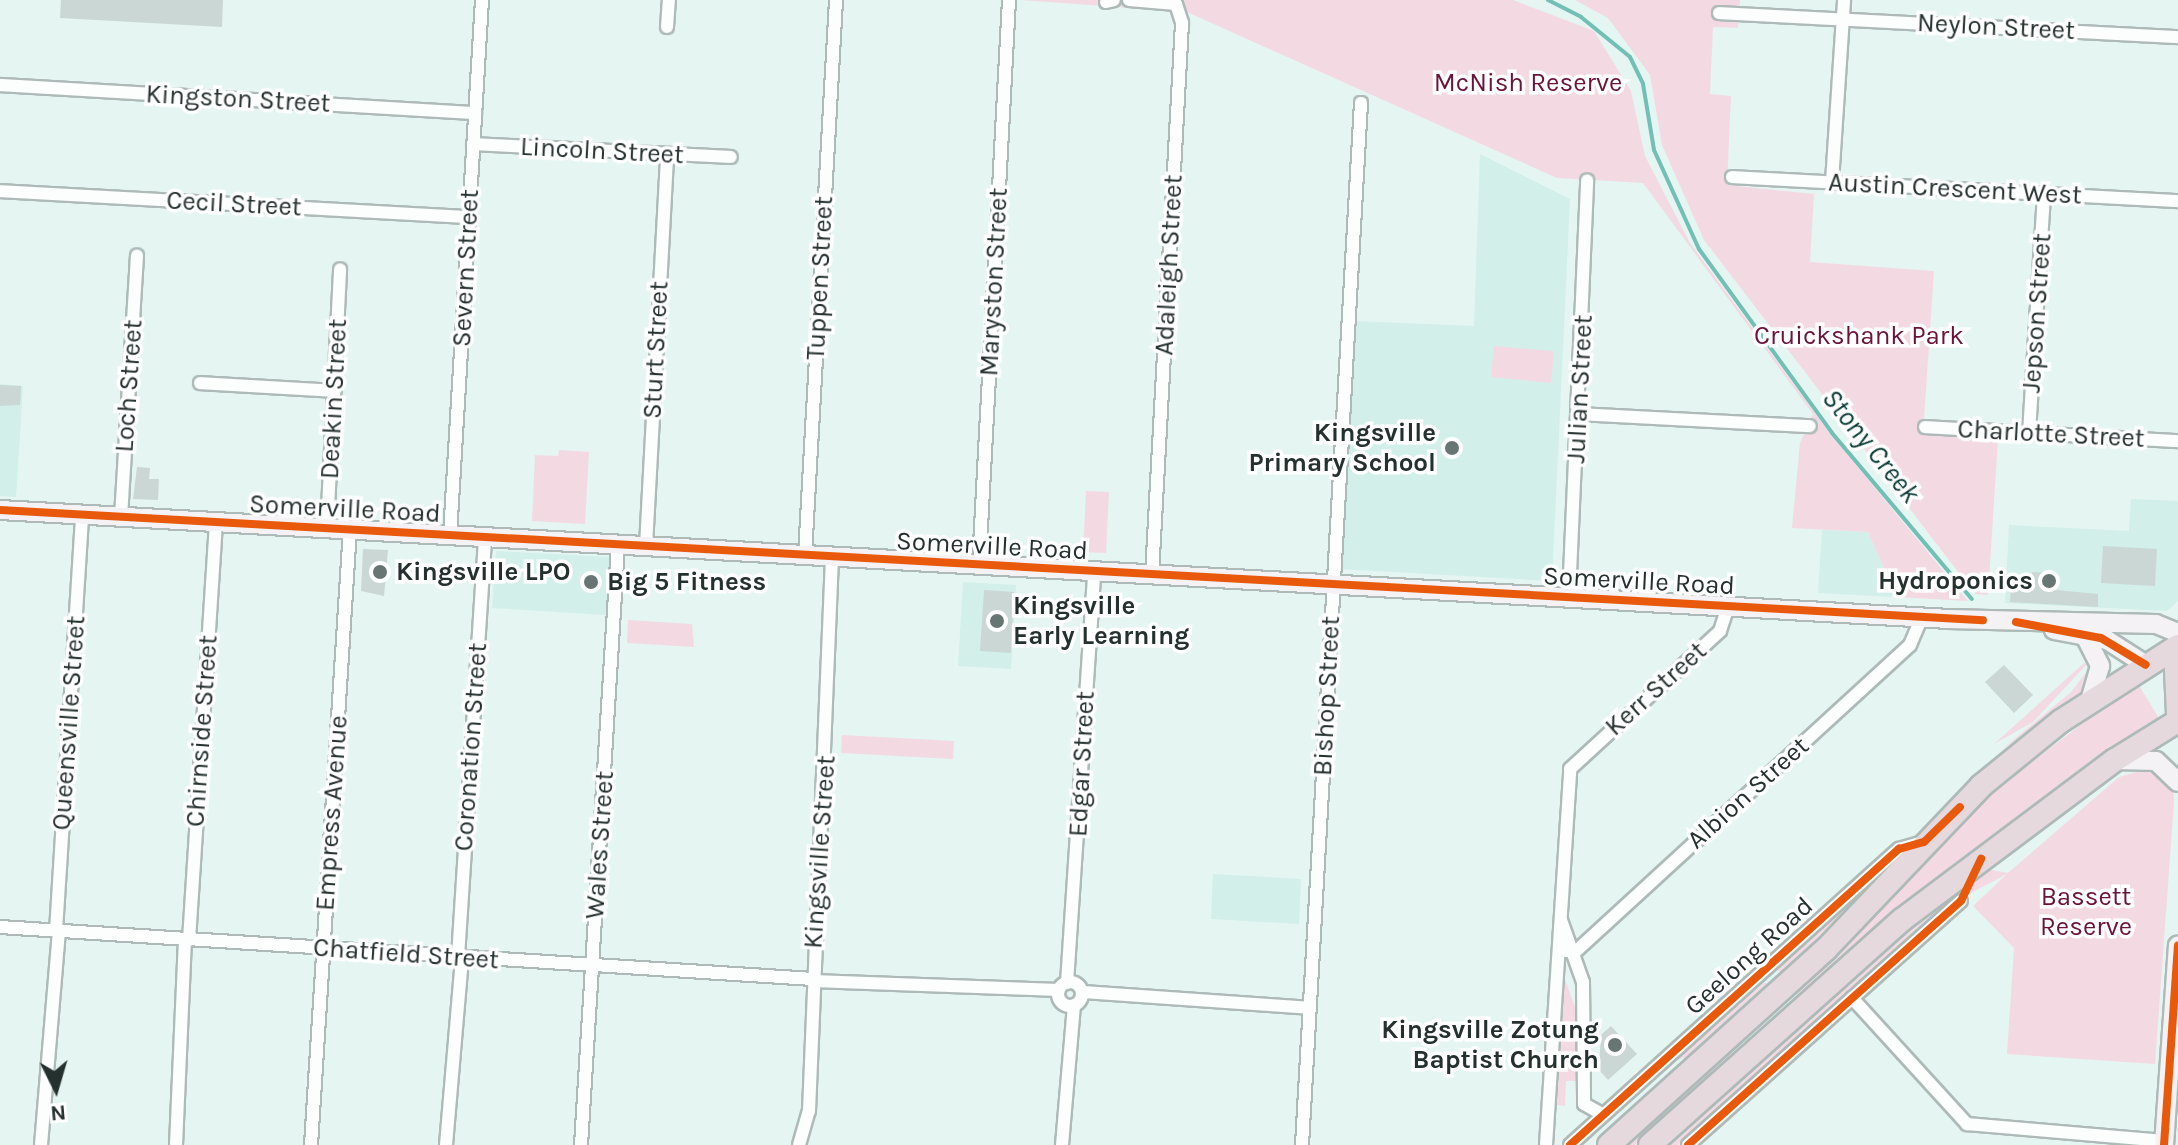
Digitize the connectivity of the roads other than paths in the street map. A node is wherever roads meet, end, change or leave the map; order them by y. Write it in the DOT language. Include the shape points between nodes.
graph roads {
  1 [pos="482,0"];
  2 [pos="669,0"];
  3 [pos="836,0"];
  4 [pos="1009,0"];
  5 [pos="1129,0"];
  6 [pos="1844,0"];
  7 [pos="1719,13"];
  8 [pos="1843,19"];
  9 [pos="667,27"];
  10 [pos="2178,37"];
  11 [pos="0,85"];
  12 [pos="1361,103"];
  13 [pos="475,113"];
  14 [pos="473,144"];
  15 [pos="667,154"];
  16 [pos="731,157"];
  17 [pos="1732,177"];
  18 [pos="1587,180"];
  19 [pos="1832,182"];
  20 [pos="0,191"];
  21 [pos="2044,194"];
  22 [pos="2178,201"];
  23 [pos="469,217"];
  24 [pos="137,255"];
  25 [pos="340,269"];
  26 [pos="200,383"];
  27 [pos="335,391"];
  28 [pos="1579,414"];
  29 [pos="1810,426"];
  30 [pos="1925,427"];
  31 [pos="2029,433"];
  32 [pos="2178,441"];
  33 [pos="0,510"];
  34 [pos="82,515"];
  35 [pos="121,517"];
  36 [pos="216,522"];
  37 [pos="327,528"];
  38 [pos="350,529"];
  39 [pos="450,535"];
  40 [pos="485,537"];
  41 [pos="618,545"];
  42 [pos="646,546"];
  43 [pos="805,555"];
  44 [pos="832,557"];
  45 [pos="979,565"];
  46 [pos="1094,572"];
  47 [pos="1152,575"];
  48 [pos="1333,585"];
  49 [pos="1569,597"];
  50 [pos="1728,606"];
  51 [pos="1922,617"];
  52 [pos="2016,622"];
  53 [pos="2084,634"];
  54 [pos="2177,642"];
  55 [pos="2146,665"];
  56 [pos="2090,702"];
  57 [pos="2177,714"];
  58 [pos="2115,760"];
  59 [pos="2178,782"];
  60 [pos="1924,842"];
  61 [pos="1961,901"];
  62 [pos="1560,917"];
  63 [pos="0,927"];
  64 [pos="58,931"];
  65 [pos="187,940"];
  66 [pos="2178,945"];
  67 [pos="324,948"];
  68 [pos="1559,950"];
  69 [pos="1575,952"];
  70 [pos="460,957"];
  71 [pos="592,965"];
  72 [pos="813,980"];
  73 [pos="1752,980"];
  74 [pos="1784,987"];
  75 [pos="1070,995"];
  76 [pos="1852,998"];
  77 [pos="1309,1008"];
  78 [pos="1781,1027"];
  79 [pos="1602,1114"];
  80 [pos="2164,1143"];
  81 [pos="41,1145"];
  82 [pos="176,1145"];
  83 [pos="311,1145"];
  84 [pos="446,1145"];
  85 [pos="581,1145"];
  86 [pos="799,1145"];
  87 [pos="1062,1145"];
  88 [pos="1302,1145"];
  89 [pos="1546,1145"];
  90 [pos="1570,1145"];
  91 [pos="1609,1145"];
  92 [pos="1650,1145"];
  93 [pos="1688,1145"];
  1 -- 13 [label="street, Severn Street"];
  2 -- 9 [label="street"];
  3 -- 43 [label="street, Tuppen Street"];
  4 -- 45 [label="street, Maryston Street"];
  5 -- 47 [label="street, Adaleigh Street" via="1176,4 1182,23"];
  6 -- 8 [label="street"];
  7 -- 8 [label="street, Neylon Street"];
  8 -- 10 [label="street, Neylon Street"];
  8 -- 19 [label="street"];
  11 -- 13 [label="street, Kingston Street"];
  12 -- 48 [label="street, Bishop Street"];
  13 -- 14 [label="street, Severn Street"];
  14 -- 15 [label="street, Lincoln Street"];
  14 -- 23 [label="street, Severn Street"];
  15 -- 16 [label="street, Lincoln Street"];
  15 -- 42 [label="street, Sturt Street"];
  17 -- 19 [label="street, Austin Crescent West"];
  18 -- 28 [label="street, Julian Street"];
  19 -- 21 [label="street, Austin Crescent West"];
  20 -- 23 [label="street, Cecil Street"];
  21 -- 22 [label="street, Austin Crescent West"];
  21 -- 31 [label="street, Jepson Street"];
  23 -- 39 [label="street, Severn Street"];
  24 -- 35 [label="street, Loch Street"];
  25 -- 27 [label="street, Deakin Street"];
  26 -- 27 [label="street"];
  27 -- 37 [label="street, Deakin Street"];
  28 -- 29 [label="street"];
  28 -- 49 [label="street, Julian Street"];
  30 -- 31 [label="street, Charlotte Street"];
  31 -- 32 [label="street, Charlotte Street"];
  33 -- 34 [label="main road, Somerville Road"];
  34 -- 35 [label="main road, Somerville Road"];
  34 -- 64 [label="street, Queensville Street"];
  35 -- 36 [label="main road, Somerville Road"];
  36 -- 37 [label="main road, Somerville Road"];
  36 -- 65 [label="street, Chirnside Street"];
  37 -- 38 [label="main road, Somerville Road"];
  38 -- 39 [label="main road, Somerville Road"];
  38 -- 67 [label="street, Empress Avenue"];
  39 -- 40 [label="main road, Somerville Road"];
  40 -- 41 [label="main road, Somerville Road"];
  40 -- 70 [label="street, Coronation Street"];
  41 -- 42 [label="main road, Somerville Road"];
  41 -- 71 [label="street, Wales Street"];
  42 -- 43 [label="main road, Somerville Road"];
  43 -- 44 [label="main road, Somerville Road"];
  44 -- 45 [label="main road, Somerville Road"];
  44 -- 72 [label="street, Kingsville Street"];
  45 -- 46 [label="main road, Somerville Road"];
  46 -- 47 [label="main road, Somerville Road"];
  46 -- 75 [label="street, Edgar Street"];
  47 -- 48 [label="main road, Somerville Road"];
  48 -- 49 [label="main road, Somerville Road"];
  48 -- 77 [label="street, Bishop Street"];
  49 -- 50 [label="main road, Somerville Road"];
  50 -- 51 [label="main road, Somerville Road"];
  50 -- 62 [label="street, Kerr Street" via="1720,631 1573,764"];
  51 -- 52 [label="main road, Somerville Road"];
  51 -- 69 [label="street, Albion Street" via="1910,645"];
  52 -- 53 [label="main road, Somerville Road"];
  52 -- 54 [label="main road, Somerville Road" via="2156,624"];
  53 -- 55 [label="main road, Somerville Road"];
  53 -- 56 [label="main road" via="2100,666"];
  54 -- 55 [label="highway, Geelong Road"];
  54 -- 57 [label="highway"];
  55 -- 56 [label="highway, Geelong Road"];
  55 -- 57 [label="highway"];
  56 -- 60 [label="highway, Geelong Road" via="1981,786"];
  57 -- 58 [label="highway"];
  58 -- 59 [label="main road" via="2156,761"];
  58 -- 78 [label="highway" via="1903,919"];
  60 -- 73 [label="street, Geelong Road" via="1899,849"];
  60 -- 74 [label="highway, Geelong Road"];
  61 -- 76 [label="street"];
  62 -- 68 [label="street"];
  62 -- 69 [label="street"];
  63 -- 64 [label="street, Chatfield Street"];
  64 -- 65 [label="street, Chatfield Street"];
  64 -- 81 [label="street, Queensville Street"];
  65 -- 67 [label="street, Chatfield Street"];
  65 -- 82 [label="street, Chirnside Street"];
  66 -- 80 [label="main road"];
  67 -- 70 [label="street, Chatfield Street"];
  67 -- 83 [label="street, Empress Avenue"];
  68 -- 69 [label="street"];
  68 -- 89 [label="street"];
  69 -- 79 [label="street" via="1588,1023 1584,1102"];
  70 -- 71 [label="street, Chatfield Street"];
  70 -- 84 [label="street, Coronation Street"];
  71 -- 72 [label="street, Chatfield Street"];
  71 -- 85 [label="street, Wales Street"];
  72 -- 75 [label="street, Chatfield Street"];
  72 -- 86 [label="street, Kingsville Street" via="809,1108"];
  73 -- 74 [label="street" via="1769,975"];
  73 -- 79 [label="street, Geelong Road"];
  74 -- 78 [label="highway" via="1789,1005"];
  74 -- 91 [label="highway, Geelong Road"];
  75 -- 77 [label="street, Chatfield Street"];
  75 -- 87 [label="street, Edgar Street"];
  76 -- 80 [label="street" via="1967,1124"];
  76 -- 93 [label="street"];
  77 -- 88 [label="street, Bishop Street"];
  78 -- 92 [label="highway"];
  79 -- 90 [label="street, Geelong Road"];
}
